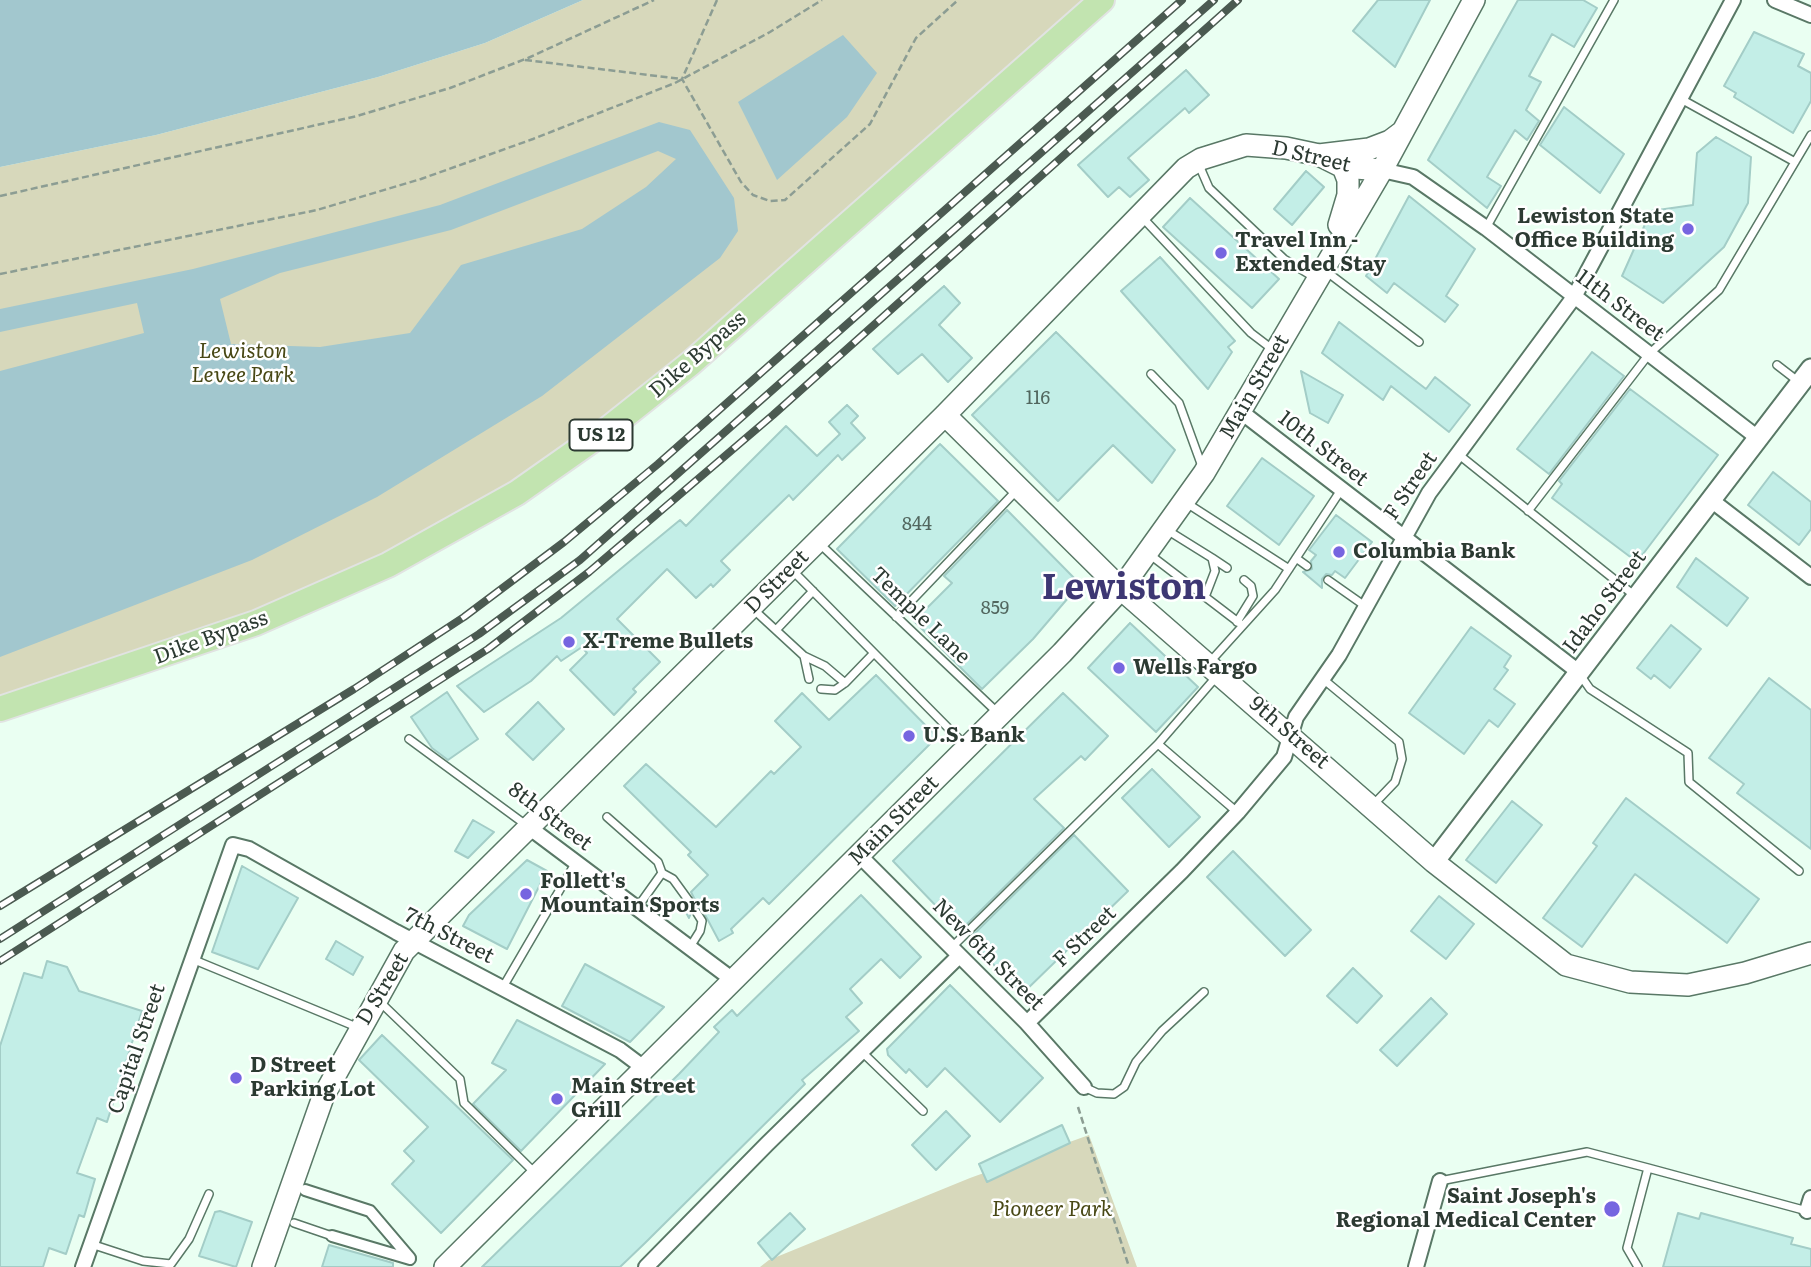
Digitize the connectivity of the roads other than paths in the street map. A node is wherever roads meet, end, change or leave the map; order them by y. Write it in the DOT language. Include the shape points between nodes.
graph roads {
  1 [pos="1102,0"];
  2 [pos="1474,0"];
  3 [pos="1614,0"];
  4 [pos="1733,0"];
  5 [pos="1775,0"];
  6 [pos="1811,15"];
  7 [pos="1680,99"];
  8 [pos="1402,132"];
  9 [pos="1811,135"];
  10 [pos="1319,155"];
  11 [pos="1197,161"];
  12 [pos="1795,162"];
  13 [pos="1343,167"];
  14 [pos="1382,170"];
  15 [pos="1140,215"];
  16 [pos="1486,228"];
  17 [pos="1321,274"];
  18 [pos="1574,297"];
  19 [pos="1419,342"];
  20 [pos="1275,352"];
  21 [pos="1649,354"];
  22 [pos="1777,365"];
  23 [pos="1151,374"];
  24 [pos="1806,376"];
  25 [pos="1240,411"];
  26 [pos="945,415"];
  27 [pos="1758,438"];
  28 [pos="1458,454"];
  29 [pos="1204,473"];
  30 [pos="1019,488"];
  31 [pos="1341,490"];
  32 [pos="1711,500"];
  33 [pos="1185,501"];
  34 [pos="1528,510"];
  35 [pos="1166,529"];
  36 [pos="1402,538"];
  37 [pos="817,542"];
  38 [pos="1149,553"];
  39 [pos="1212,558"];
  40 [pos="1296,558"];
  41 [pos="1307,566"];
  42 [pos="1227,568"];
  43 [pos="790,569"];
  44 [pos="1289,569"];
  45 [pos="1811,577"];
  46 [pos="1244,580"];
  47 [pos="1328,580"];
  48 [pos="1121,589"];
  49 [pos="813,591"];
  50 [pos="1205,597"];
  51 [pos="1637,598"];
  52 [pos="1365,606"];
  53 [pos="751,608"];
  54 [pos="896,617"];
  55 [pos="1240,624"];
  56 [pos="776,630"];
  57 [pos="874,653"];
  58 [pos="804,656"];
  59 [pos="1214,668"];
  60 [pos="1580,673"];
  61 [pos="1322,678"];
  62 [pos="809,679"];
  63 [pos="845,683"];
  64 [pos="821,689"];
  65 [pos="0,709"];
  66 [pos="999,715"];
  67 [pos="1291,734"];
  68 [pos="409,739"];
  69 [pos="1158,744"];
  70 [pos="967,747"];
  71 [pos="1372,806"];
  72 [pos="1238,812"];
  73 [pos="607,817"];
  74 [pos="530,828"];
  75 [pos="233,845"];
  76 [pos="860,856"];
  77 [pos="576,862"];
  78 [pos="1434,862"];
  79 [pos="1799,871"];
  80 [pos="662,873"];
  81 [pos="689,901"];
  82 [pos="637,908"];
  83 [pos="698,913"];
  84 [pos="413,941"];
  85 [pos="690,948"];
  86 [pos="955,952"];
  87 [pos="1811,953"];
  88 [pos="191,959"];
  89 [pos="733,980"];
  90 [pos="503,987"];
  91 [pos="1205,992"];
  92 [pos="377,999"];
  93 [pos="1027,1023"];
  94 [pos="360,1028"];
  95 [pos="862,1052"];
  96 [pos="643,1068"];
  97 [pos="1084,1087"];
  98 [pos="923,1111"];
  99 [pos="1648,1168"];
  100 [pos="537,1175"];
  101 [pos="1440,1181"];
  102 [pos="305,1190"];
  103 [pos="209,1194"];
  104 [pos="1809,1205"];
  105 [pos="294,1223"];
  106 [pos="332,1236"];
  107 [pos="91,1244"];
  108 [pos="143,1264"];
  109 [pos="172,1265"];
  110 [pos="83,1267"];
  111 [pos="263,1267"];
  112 [pos="445,1267"];
  113 [pos="646,1267"];
  114 [pos="1416,1267"];
  115 [pos="1638,1267"];
  1 -- 65 [label="highway, Dike Bypass / US 12" via="691,363 517,493 388,565 256,623"];
  2 -- 8 [label="main road, Main Street"];
  3 -- 16 [label="lane"];
  4 -- 7 [label="street, F Street"];
  5 -- 6 [label="street"];
  7 -- 12 [label="lane"];
  7 -- 18 [label="street, F Street"];
  8 -- 10 [label="main road" via="1369,149"];
  8 -- 14 [label="main road, Main Street"];
  9 -- 12 [label="lane"];
  10 -- 11 [label="main road, D Street" via="1246,145"];
  10 -- 13 [label="main road, D Street"];
  11 -- 15 [label="main road, D Street"];
  11 -- 17 [label="lane" via="1209,188 1284,259"];
  12 -- 21 [label="lane" via="1719,290"];
  13 -- 14 [label="main road, D Street"];
  13 -- 17 [label="main road" via="1348,195"];
  14 -- 16 [label="street, 11th Street" via="1413,177"];
  14 -- 17 [label="main road, Main Street"];
  15 -- 20 [label="lane" via="1251,333"];
  15 -- 26 [label="main road, D Street"];
  16 -- 18 [label="street, 11th Street"];
  17 -- 19 [label="lane"];
  17 -- 20 [label="main road, Main Street"];
  18 -- 21 [label="street, 11th Street"];
  18 -- 28 [label="street, F Street"];
  20 -- 25 [label="main road, Main Street"];
  21 -- 27 [label="street, 11th Street"];
  21 -- 34 [label="lane"];
  22 -- 24 [label="lane"];
  23 -- 29 [label="lane" via="1179,403"];
  24 -- 27 [label="street, Idaho Street"];
  25 -- 29 [label="main road, Main Street"];
  25 -- 31 [label="street, 10th Street"];
  26 -- 30 [label="main road, 9th Street"];
  26 -- 37 [label="main road, D Street"];
  27 -- 32 [label="street, Idaho Street"];
  28 -- 34 [label="lane"];
  28 -- 36 [label="street, F Street"];
  29 -- 33 [label="main road, Main Street"];
  30 -- 48 [label="main road, 9th Street"];
  30 -- 54 [label="lane"];
  31 -- 36 [label="street, 10th Street"];
  31 -- 40 [label="lane"];
  32 -- 45 [label="street"];
  32 -- 51 [label="street, Idaho Street"];
  33 -- 35 [label="main road, Main Street"];
  33 -- 44 [label="lane"];
  34 -- 51 [label="lane"];
  35 -- 38 [label="main road, Main Street"];
  35 -- 39 [label="lane"];
  36 -- 52 [label="street, F Street"];
  36 -- 60 [label="street, 10th Street"];
  37 -- 43 [label="main road, D Street"];
  37 -- 54 [label="lane, Temple Lane"];
  38 -- 48 [label="main road, Main Street"];
  38 -- 50 [label="lane"];
  39 -- 42 [label="lane"];
  39 -- 50 [label="lane" via="1214,571"];
  40 -- 41 [label="lane"];
  40 -- 44 [label="lane"];
  43 -- 49 [label="lane"];
  43 -- 53 [label="main road, D Street"];
  44 -- 55 [label="lane" via="1275,590"];
  46 -- 55 [label="lane" via="1253,596"];
  47 -- 52 [label="lane"];
  48 -- 59 [label="main road, 9th Street"];
  48 -- 66 [label="main road, Main Street"];
  49 -- 56 [label="lane"];
  49 -- 57 [label="lane"];
  50 -- 55 [label="lane"];
  51 -- 60 [label="street, Idaho Street"];
  52 -- 61 [label="street, F Street"];
  53 -- 56 [label="lane"];
  53 -- 74 [label="main road, D Street"];
  54 -- 66 [label="lane, Temple Lane"];
  55 -- 59 [label="lane"];
  56 -- 58 [label="lane"];
  57 -- 63 [label="lane"];
  57 -- 70 [label="lane"];
  58 -- 62 [label="lane"];
  58 -- 63 [label="lane"];
  59 -- 67 [label="main road, 9th Street"];
  59 -- 69 [label="lane"];
  60 -- 78 [label="street, Idaho Street"];
  60 -- 79 [label="lane" via="1590,689 1688,753 1689,782"];
  61 -- 67 [label="street, F Street" via="1296,717"];
  61 -- 71 [label="lane" via="1399,741 1402,759 1395,782"];
  63 -- 64 [label="lane" via="835,690"];
  66 -- 70 [label="main road, Main Street"];
  67 -- 71 [label="main road, 9th Street"];
  67 -- 72 [label="street, F Street" via="1284,757"];
  68 -- 74 [label="lane, 8th Street"];
  69 -- 72 [label="lane"];
  69 -- 86 [label="lane"];
  70 -- 76 [label="main road, Main Street"];
  71 -- 78 [label="main road, 9th Street"];
  72 -- 93 [label="street, F Street"];
  73 -- 80 [label="lane" via="658,862"];
  74 -- 77 [label="street, 8th Street"];
  74 -- 84 [label="main road, D Street"];
  75 -- 84 [label="street, 7th Street" via="248,849"];
  75 -- 88 [label="street, Capital Street"];
  76 -- 86 [label="street, New 6th Street"];
  76 -- 89 [label="main road, Main Street"];
  77 -- 82 [label="street, 8th Street"];
  77 -- 90 [label="lane"];
  78 -- 87 [label="main road, 9th Street" via="1566,965 1630,982 1688,985"];
  80 -- 81 [label="lane" via="673,879"];
  80 -- 82 [label="lane"];
  82 -- 85 [label="street, 8th Street"];
  83 -- 85 [label="lane" via="701,931"];
  84 -- 90 [label="street, 7th Street"];
  84 -- 92 [label="main road, D Street"];
  85 -- 89 [label="street, 8th Street"];
  86 -- 93 [label="street, New 6th Street"];
  86 -- 95 [label="street"];
  88 -- 94 [label="lane"];
  88 -- 107 [label="street, Capital Street"];
  89 -- 96 [label="main road, Main Street"];
  90 -- 96 [label="street, 7th Street" via="620,1050"];
  91 -- 97 [label="lane" via="1162,1031 1136,1062 1124,1087 1114,1094"];
  92 -- 94 [label="main road, D Street"];
  92 -- 100 [label="lane" via="460,1079 464,1103"];
  93 -- 97 [label="street, New 6th Street"];
  94 -- 111 [label="main road, D Street" via="323,1097"];
  95 -- 98 [label="lane"];
  95 -- 113 [label="street"];
  96 -- 100 [label="main road, Main Street"];
  99 -- 101 [label="lane" via="1587,1152"];
  99 -- 104 [label="lane"];
  99 -- 115 [label="lane" via="1627,1248"];
  100 -- 112 [label="main road, Main Street"];
  101 -- 114 [label="street"];
  102 -- 106 [label="street" via="370,1211 413,1261"];
  103 -- 109 [label="lane"];
  105 -- 106 [label="lane"];
  107 -- 108 [label="lane"];
  107 -- 110 [label="street, Capital Street"];
  108 -- 109 [label="lane"];
}
